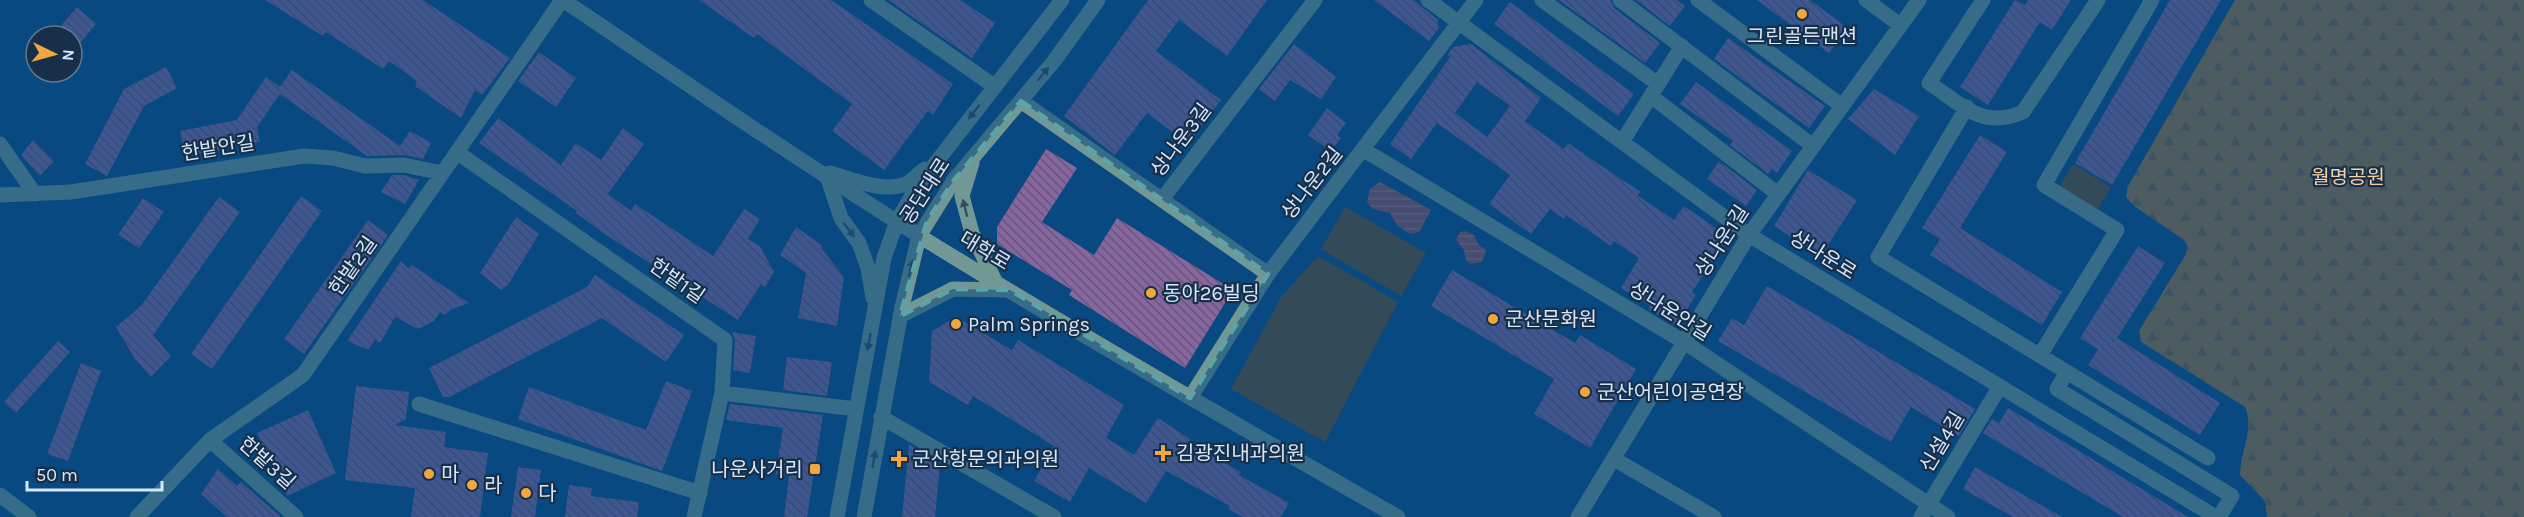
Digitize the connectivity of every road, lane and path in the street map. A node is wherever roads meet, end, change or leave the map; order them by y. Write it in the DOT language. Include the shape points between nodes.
graph roads {
  1 [pos="562,0"];
  2 [pos="871,0"];
  3 [pos="1062,0"];
  4 [pos="1098,0"];
  5 [pos="1315,0"];
  6 [pos="1428,0"];
  7 [pos="1476,0"];
  8 [pos="1542,0"];
  9 [pos="1620,0"];
  10 [pos="1698,0"];
  11 [pos="1866,0"];
  12 [pos="1919,0"];
  13 [pos="1983,0"];
  14 [pos="2098,0"];
  15 [pos="2152,0"];
  16 [pos="1460,22"];
  17 [pos="1900,26"];
  18 [pos="1682,46"];
  19 [pos="994,86"];
  20 [pos="1654,90"];
  21 [pos="1022,101"];
  22 [pos="1842,106"];
  23 [pos="1967,107"];
  24 [pos="1622,142"];
  25 [pos="0,144"];
  26 [pos="1813,146"];
  27 [pos="1364,150"];
  28 [pos="458,153"];
  29 [pos="974,157"];
  30 [pos="940,158"];
  31 [pos="821,172"];
  32 [pos="442,173"];
  33 [pos="1778,194"];
  34 [pos="0,195"];
  35 [pos="35,195"];
  36 [pos="1163,198"];
  37 [pos="897,221"];
  38 [pos="1749,235"];
  39 [pos="920,236"];
  40 [pos="1268,274"];
  41 [pos="995,281"];
  42 [pos="1010,290"];
  43 [pos="874,312"];
  44 [pos="900,316"];
  45 [pos="1684,342"];
  46 [pos="2040,355"];
  47 [pos="2067,372"];
  48 [pos="1999,388"];
  49 [pos="722,393"];
  50 [pos="1190,398"];
  51 [pos="419,404"];
  52 [pos="856,410"];
  53 [pos="881,417"];
  54 [pos="210,440"];
  55 [pos="2208,458"];
  56 [pos="1614,459"];
  57 [pos="700,493"];
  58 [pos="0,495"];
  59 [pos="1031,510"];
  60 [pos="1925,511"];
  61 [pos="29,517"];
  62 [pos="136,517"];
  63 [pos="296,517"];
  64 [pos="694,517"];
  65 [pos="837,517"];
  66 [pos="864,517"];
  67 [pos="1054,517"];
  68 [pos="1398,517"];
  69 [pos="1578,517"];
  70 [pos="1714,517"];
  71 [pos="1948,517"];
  72 [pos="2217,517"];
  1 -- 28 [label="street, 한밭2길"];
  1 -- 31 [label="street, 대학로"];
  2 -- 19 [label="street"];
  3 -- 19 [label="street, 공단대로"];
  21 -- 4 [label="street, 공단대로, one-way"];
  5 -- 36 [label="street, 상나운3길"];
  6 -- 16 [label="street, 상나운로"];
  7 -- 16 [label="street, 상나운2길"];
  8 -- 20 [label="street"];
  9 -- 18 [label="street"];
  10 -- 22 [label="street"];
  11 -- 17 [label="street"];
  12 -- 17 [label="street, 상나운1길"];
  13 -- 23 [label="street" via="1929,83"];
  14 -- 23 [label="street" via="2024,112 2007,120 1990,120"];
  15 -- 46 [label="street" via="2044,185 2117,230"];
  16 -- 24 [label="street, 상나운로"];
  16 -- 27 [label="street, 상나운2길"];
  17 -- 22 [label="street, 상나운1길"];
  18 -- 20 [label="street"];
  18 -- 26 [label="street"];
  19 -- 30 [label="street, 공단대로, one-way"];
  20 -- 24 [label="street"];
  20 -- 33 [label="street"];
  21 -- 29 [label="street, 공단대로"];
  21 -- 36 [label="street, 상나운3길"];
  22 -- 26 [label="street, 상나운1길"];
  23 -- 46 [label="street" via="1878,257"];
  24 -- 38 [label="street, 상나운로"];
  25 -- 35 [label="street"];
  26 -- 33 [label="street, 상나운1길"];
  27 -- 40 [label="street, 상나운2길"];
  27 -- 45 [label="street, 상나운안길"];
  28 -- 32 [label="street, 한밭2길"];
  28 -- 49 [label="street, 한밭1길" via="725,340"];
  29 -- 39 [label="street, 공단대로" via="954,180"];
  41 -- 29 [label="street, one-way" via="972,234 962,196"];
  30 -- 31 [label="street" via="906,184 874,185"];
  30 -- 37 [label="street, 공단대로"];
  31 -- 37 [label="street, 대학로"];
  31 -- 43 [label="street, one-way" via="840,218 859,243 868,268"];
  32 -- 35 [label="street, 한밭안길" via="404,165 365,166 304,156"];
  32 -- 54 [label="street, 한밭2길" via="303,375"];
  33 -- 38 [label="street, 상나운1길"];
  34 -- 35 [label="street, 한밭안길"];
  36 -- 40 [label="street"];
  37 -- 39 [label="street, 대학로"];
  37 -- 43 [label="street, 공단대로" via="884,258"];
  38 -- 45 [label="street, 상나운1길"];
  38 -- 48 [label="street, 상나운로"];
  39 -- 41 [label="street, 대학로"];
  44 -- 39 [label="street, 공단대로, one-way"];
  40 -- 50 [label="street, 상나운2길"];
  41 -- 42 [label="street, 대학로"];
  42 -- 44 [label="street" via="953,290"];
  42 -- 50 [label="street, 대학로"];
  43 -- 52 [label="street, 공단대로, one-way"];
  44 -- 53 [label="street, 공단대로"];
  45 -- 56 [label="street, 상나운1길"];
  45 -- 60 [label="street, 상나운안길"];
  46 -- 47 [label="street"];
  47 -- 55 [label="street"];
  47 -- 72 [label="street" via="2057,389 2232,496"];
  48 -- 60 [label="street, 신설4길"];
  48 -- 72 [label="street, 상나운로"];
  49 -- 52 [label="street"];
  49 -- 57 [label="street, 한밭1길"];
  50 -- 68 [label="street, 대학로"];
  51 -- 57 [label="street"];
  52 -- 65 [label="street, 공단대로"];
  53 -- 59 [label="street"];
  66 -- 53 [label="street, 공단대로, one-way"];
  54 -- 62 [label="street, 한밭2길"];
  54 -- 63 [label="street, 한밭3길"];
  56 -- 69 [label="street, 상나운1길"];
  56 -- 70 [label="street"];
  57 -- 64 [label="street, 한밭1길"];
  58 -- 61 [label="street"];
  59 -- 67 [label="street"];
  60 -- 71 [label="street, 상나운안길"];
}
